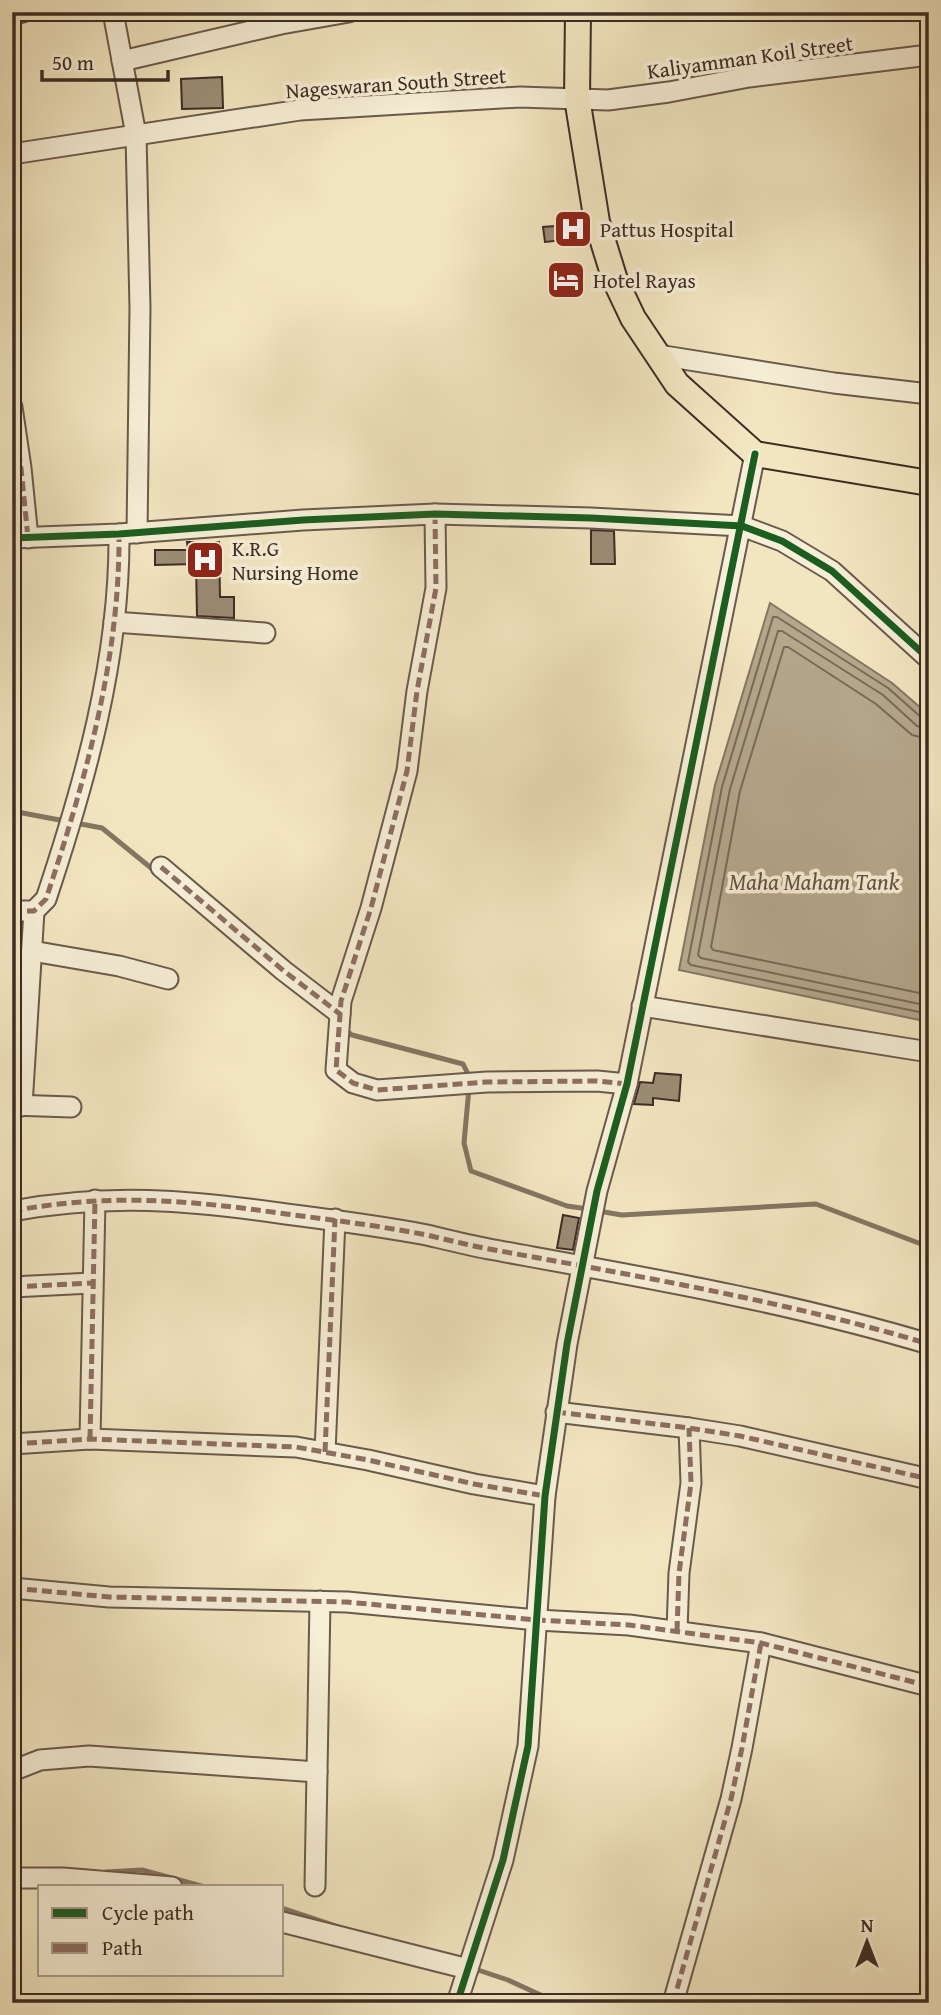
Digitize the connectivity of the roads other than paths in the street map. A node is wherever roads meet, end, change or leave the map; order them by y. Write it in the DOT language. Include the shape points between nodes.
graph roads {
  1 [pos="23,12"];
  2 [pos="113,12"];
  3 [pos="349,12"];
  4 [pos="578,12"];
  5 [pos="12,15"];
  6 [pos="929,55"];
  7 [pos="121,61"];
  8 [pos="577,98"];
  9 [pos="136,135"];
  10 [pos="12,154"];
  11 [pos="657,355"];
  12 [pos="929,394"];
  13 [pos="12,407"];
  14 [pos="755,454"];
  15 [pos="929,483"];
  16 [pos="435,514"];
  17 [pos="742,526"];
  18 [pos="128,534"];
  19 [pos="20,538"];
  20 [pos="114,622"];
  21 [pos="265,633"];
  22 [pos="929,659"];
  23 [pos="161,867"];
  24 [pos="12,911"];
  25 [pos="34,911"];
  26 [pos="33,951"];
  27 [pos="168,979"];
  28 [pos="642,1006"];
  29 [pos="341,1007"];
  30 [pos="929,1052"];
  31 [pos="627,1084"];
  32 [pos="17,1106"];
  33 [pos="71,1107"];
  34 [pos="94,1200"];
  35 [pos="12,1211"];
  36 [pos="335,1219"];
  37 [pos="584,1265"];
  38 [pos="92,1283"];
  39 [pos="12,1287"];
  40 [pos="929,1344"];
  41 [pos="556,1412"];
  42 [pos="689,1428"];
  43 [pos="90,1439"];
  44 [pos="12,1444"];
  45 [pos="325,1452"];
  46 [pos="929,1479"];
  47 [pos="545,1496"];
  48 [pos="12,1588"];
  49 [pos="320,1601"];
  50 [pos="537,1620"];
  51 [pos="677,1631"];
  52 [pos="761,1643"];
  53 [pos="929,1686"];
  54 [pos="12,1771"];
  55 [pos="317,1772"];
  56 [pos="12,1878"];
  57 [pos="148,1885"];
  58 [pos="315,1886"];
  59 [pos="284,1923"];
  60 [pos="462,1986"];
  61 [pos="673,2003"];
  1 -- 5 [label="street"];
  2 -- 7 [label="street"];
  3 -- 7 [label="street"];
  4 -- 8 [label="main road"];
  6 -- 8 [label="street, Kaliyamman Koil Street" via="749,77 669,93 608,100"];
  7 -- 9 [label="street"];
  8 -- 9 [label="street, Nageswaran South Street" via="300,110"];
  8 -- 11 [label="main road" via="597,222 615,280"];
  9 -- 10 [label="street, Nageswaran South Street"];
  9 -- 18 [label="street" via="140,308"];
  11 -- 12 [label="street"];
  11 -- 14 [label="main road" via="677,384"];
  13 -- 19 [label="street" via="22,468"];
  14 -- 15 [label="main road"];
  14 -- 17 [label="street"];
  16 -- 17 [label="street"];
  16 -- 18 [label="street"];
  16 -- 29 [label="street" via="436,587 407,771"];
  17 -- 22 [label="street" via="782,541 832,571"];
  17 -- 28 [label="street"];
  18 -- 19 [label="street"];
  18 -- 20 [label="street"];
  20 -- 21 [label="street"];
  20 -- 25 [label="street" via="93,740 46,899"];
  23 -- 29 [label="street" via="284,971"];
  24 -- 25 [label="street"];
  25 -- 26 [label="street"];
  26 -- 27 [label="street"];
  26 -- 32 [label="street"];
  28 -- 30 [label="street"];
  28 -- 31 [label="street"];
  29 -- 31 [label="street" via="336,1070 353,1083 377,1090 487,1082"];
  31 -- 37 [label="street" via="597,1191"];
  32 -- 33 [label="street"];
  34 -- 35 [label="street"];
  34 -- 36 [label="street" via="197,1203"];
  34 -- 38 [label="street"];
  36 -- 37 [label="street"];
  36 -- 45 [label="street"];
  37 -- 40 [label="street" via="840,1318"];
  37 -- 41 [label="street"];
  38 -- 39 [label="street"];
  38 -- 43 [label="street"];
  41 -- 42 [label="street"];
  41 -- 47 [label="street"];
  42 -- 46 [label="street"];
  42 -- 51 [label="street" via="691,1483"];
  43 -- 44 [label="street"];
  43 -- 45 [label="street" via="238,1443"];
  45 -- 47 [label="street"];
  47 -- 50 [label="street"];
  48 -- 49 [label="street" via="109,1597"];
  49 -- 50 [label="street"];
  49 -- 55 [label="street"];
  50 -- 51 [label="street"];
  50 -- 60 [label="street" via="528,1746 503,1860"];
  51 -- 52 [label="street"];
  52 -- 53 [label="street"];
  52 -- 61 [label="street" via="731,1799"];
  54 -- 55 [label="street" via="40,1760 89,1756"];
  55 -- 58 [label="street"];
  56 -- 57 [label="street"];
  59 -- 60 [label="street"];
}
